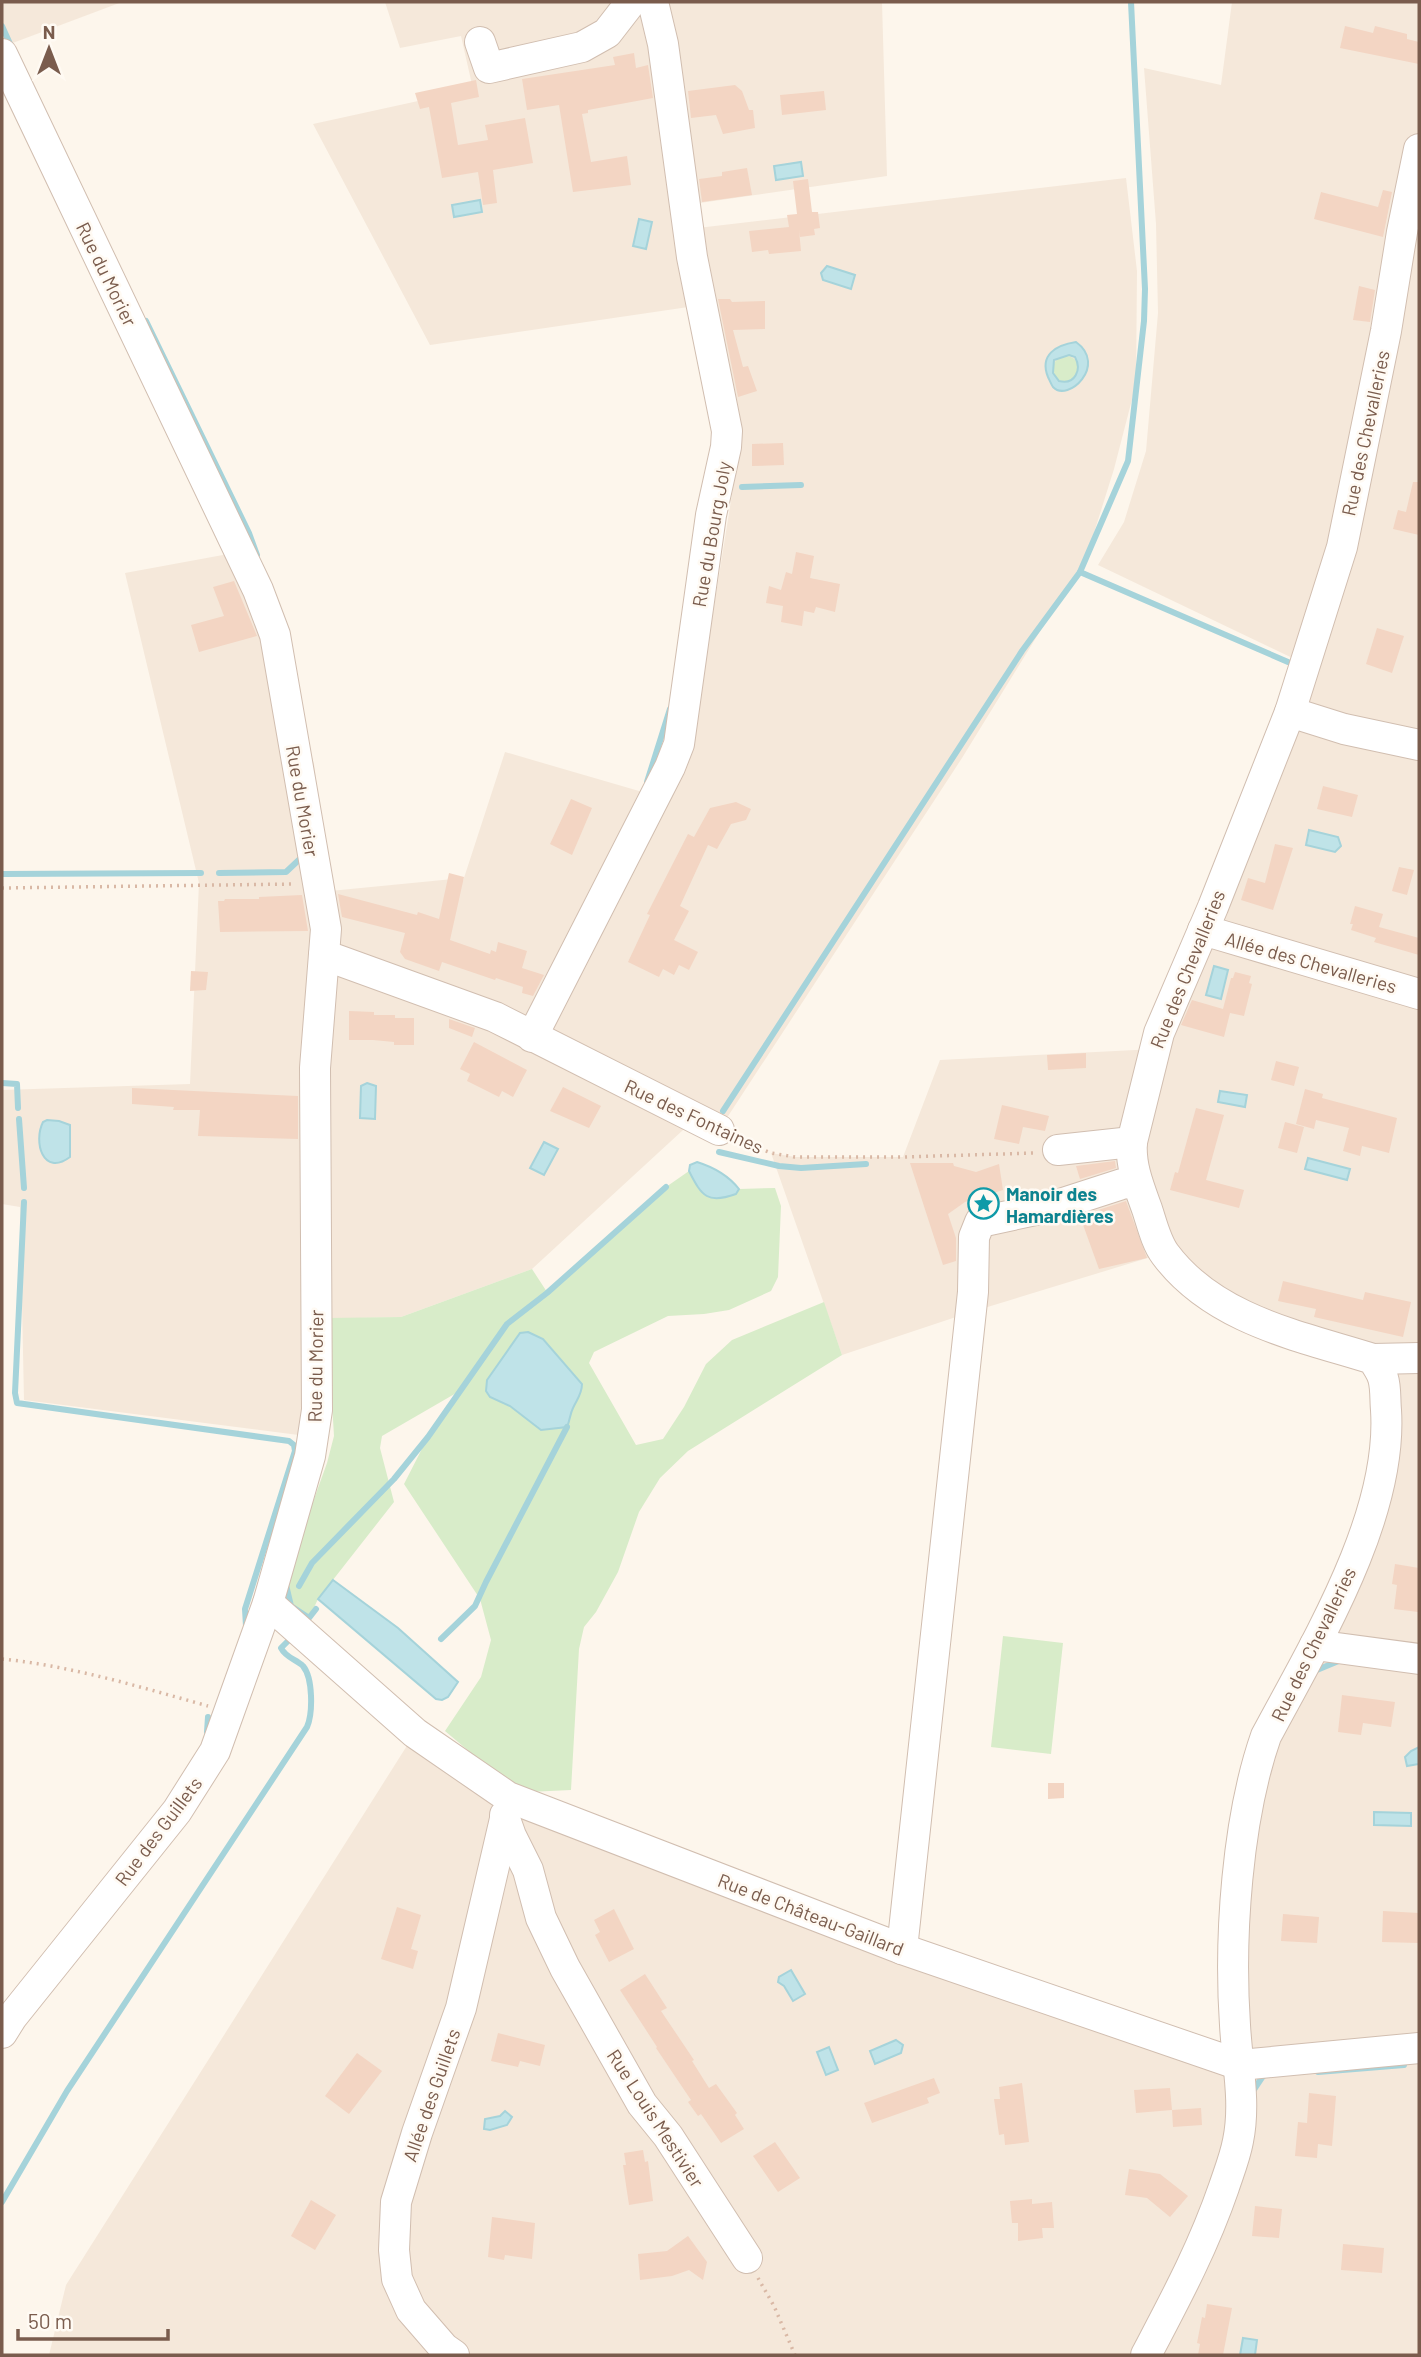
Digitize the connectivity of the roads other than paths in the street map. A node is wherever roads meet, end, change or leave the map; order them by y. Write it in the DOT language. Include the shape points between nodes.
graph roads {
  1 [pos="631,2"];
  2 [pos="653,2"];
  3 [pos="480,42"];
  4 [pos="2,54"];
  5 [pos="1419,149"];
  6 [pos="1290,712"];
  7 [pos="1419,745"];
  8 [pos="1203,930"];
  9 [pos="324,955"];
  10 [pos="1419,994"];
  11 [pos="532,1037"];
  12 [pos="719,1130"];
  13 [pos="1132,1142"];
  14 [pos="1058,1150"];
  15 [pos="1137,1182"];
  16 [pos="1419,1358"];
  17 [pos="1373,1359"];
  18 [pos="268,1603"];
  19 [pos="1315,1645"];
  20 [pos="1419,1659"];
  21 [pos="506,1808"];
  22 [pos="902,1950"];
  23 [pos="2,2033"];
  24 [pos="1419,2048"];
  25 [pos="1240,2065"];
  26 [pos="747,2258"];
  27 [pos="454,2355"];
  28 [pos="1146,2355"];
  1 -- 3 [label="street" via="607,33 582,47 489,68"];
  2 -- 11 [label="street, Rue du Bourg Joly" via="663,44 692,257 727,431 726,447 711,515 679,744"];
  4 -- 9 [label="street, Rue du Morier" via="258,590 275,635 326,929"];
  5 -- 6 [label="street, Rue des Chevalleries" via="1342,547"];
  6 -- 7 [label="street"];
  6 -- 8 [label="street, Rue des Chevalleries"];
  8 -- 10 [label="street, Allée des Chevalleries"];
  8 -- 13 [label="street, Rue des Chevalleries" via="1159,1033"];
  9 -- 11 [label="street, Rue des Fontaines" via="495,1017"];
  9 -- 18 [label="street, Rue du Morier" via="315,1068 317,1410 303,1485"];
  11 -- 12 [label="street, Rue des Fontaines"];
  13 -- 14 [label="street"];
  13 -- 15 [label="street, Rue des Chevalleries"];
  15 -- 17 [label="street, Rue des Chevalleries" via="1164,1253 1209,1298 1243,1316"];
  15 -- 22 [label="street" via="980,1222 974,1237 973,1292"];
  16 -- 17 [label="street"];
  17 -- 19 [label="street, Rue des Chevalleries" via="1384,1378 1387,1432 1383,1472 1360,1545"];
  18 -- 21 [label="street, Rue de Château-Gaillard"];
  18 -- 23 [label="street, Rue des Guillets" via="215,1751 177,1811"];
  19 -- 20 [label="street"];
  19 -- 25 [label="street, Rue des Chevalleries" via="1266,1736 1244,1826 1234,1983"];
  21 -- 22 [label="street, Rue de Château-Gaillard"];
  21 -- 26 [label="street, Rue Louis Mestivier" via="541,1918 565,1968 642,2104"];
  21 -- 27 [label="street, Allée des Guillets" via="461,2008 396,2202 397,2279 411,2310"];
  22 -- 25 [label="street, Rue de Château-Gaillard"];
  24 -- 25 [label="street, Rue de Château-Gaillard"];
  25 -- 28 [label="street, Rue des Chevalleries" via="1239,2140 1229,2171 1201,2249"];
}
